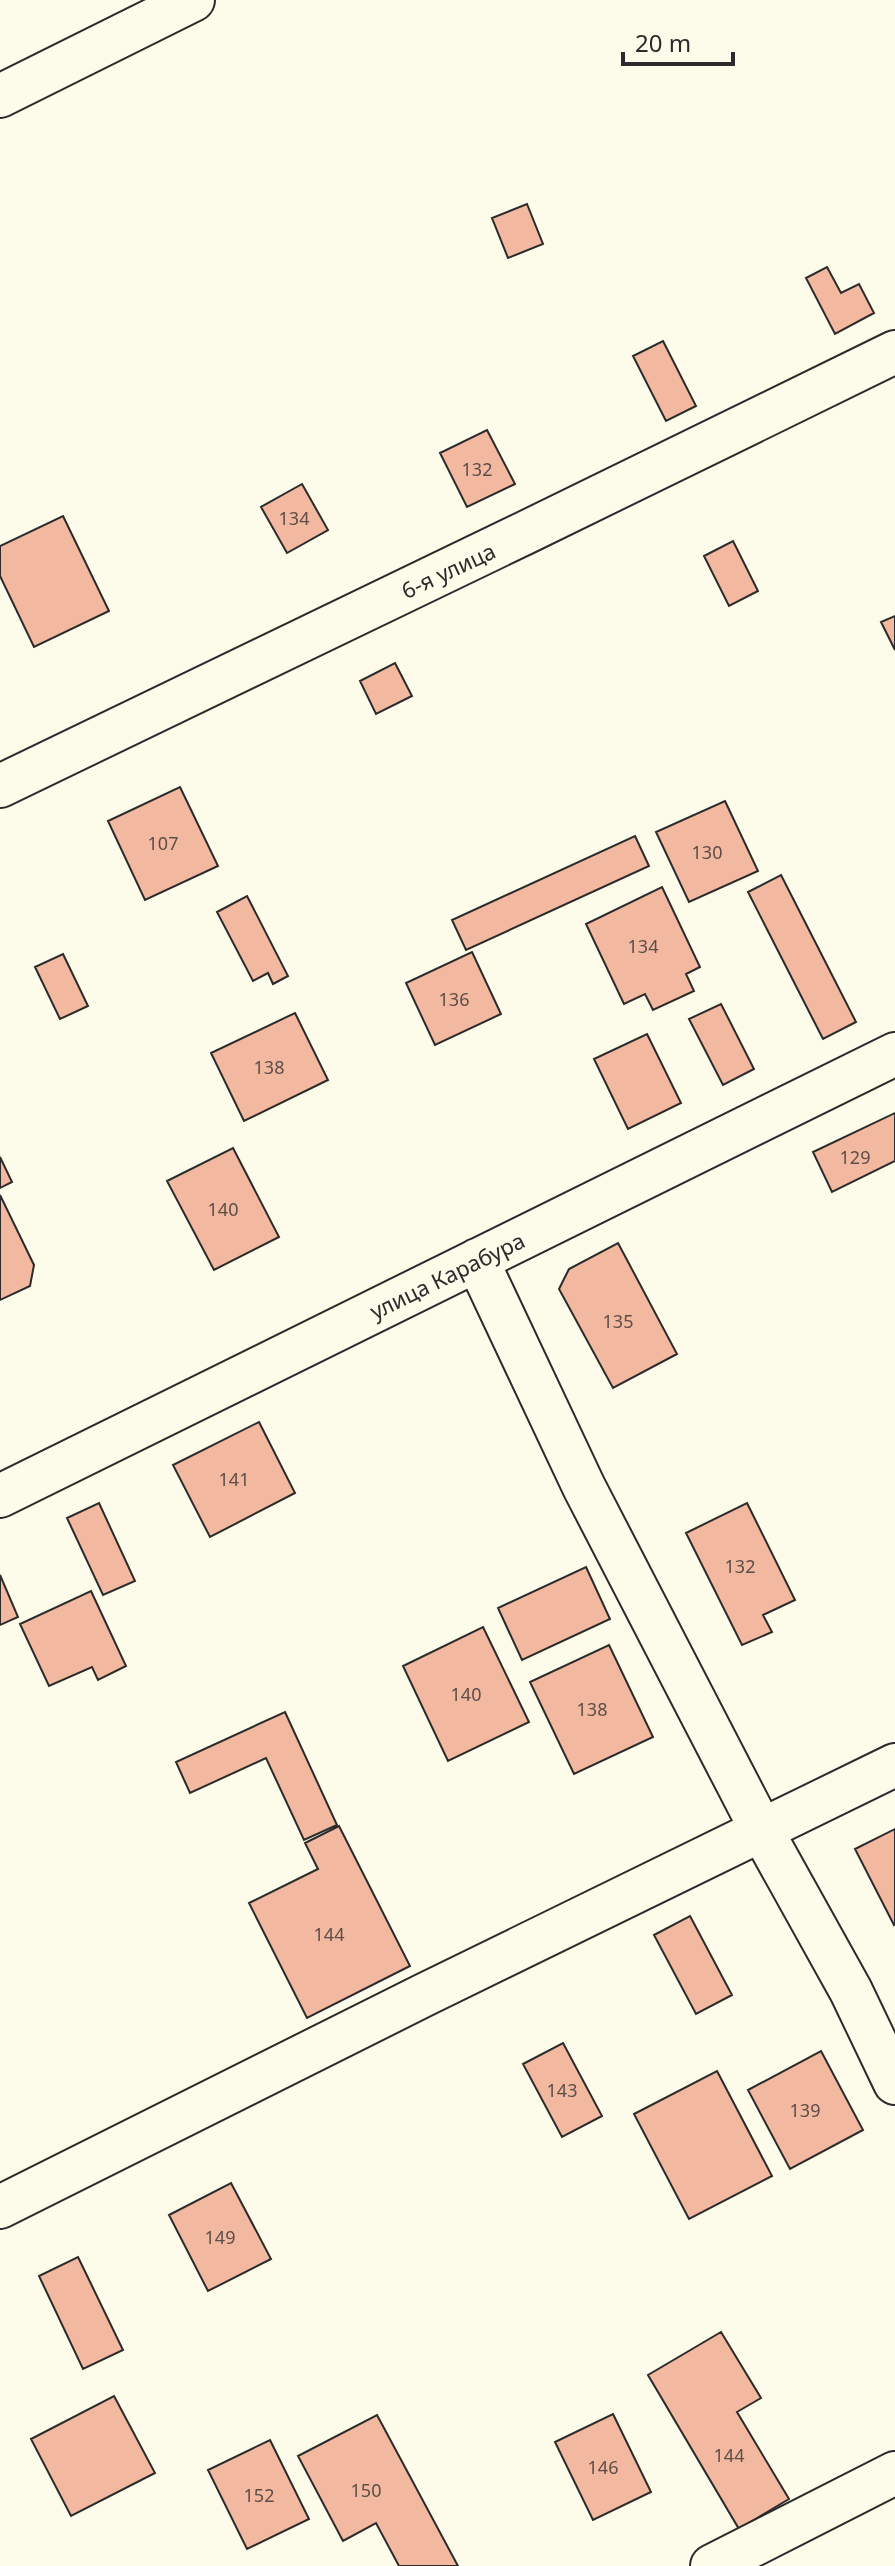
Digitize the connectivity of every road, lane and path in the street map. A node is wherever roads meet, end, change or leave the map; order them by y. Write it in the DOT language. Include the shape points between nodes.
graph roads {
  1 [pos="193,0"];
  2 [pos="0,96"];
  3 [pos="895,352"];
  4 [pos="0,786"];
  5 [pos="895,1054"];
  6 [pos="477,1260"];
  7 [pos="0,1496"];
  8 [pos="895,1765"];
  9 [pos="762,1831"];
  10 [pos="895,2083"];
  11 [pos="0,2207"];
  12 [pos="895,2473"];
  13 [pos="712,2566"];
  1 -- 2 [label="street"];
  3 -- 4 [label="street, 6-я улица"];
  5 -- 6 [label="street, улица Карабура"];
  6 -- 7 [label="street, улица Карабура"];
  6 -- 9 [label="street" via="584,1487"];
  8 -- 9 [label="street"];
  9 -- 10 [label="street" via="851,1991"];
  9 -- 11 [label="street"];
  12 -- 13 [label="street"];
}
